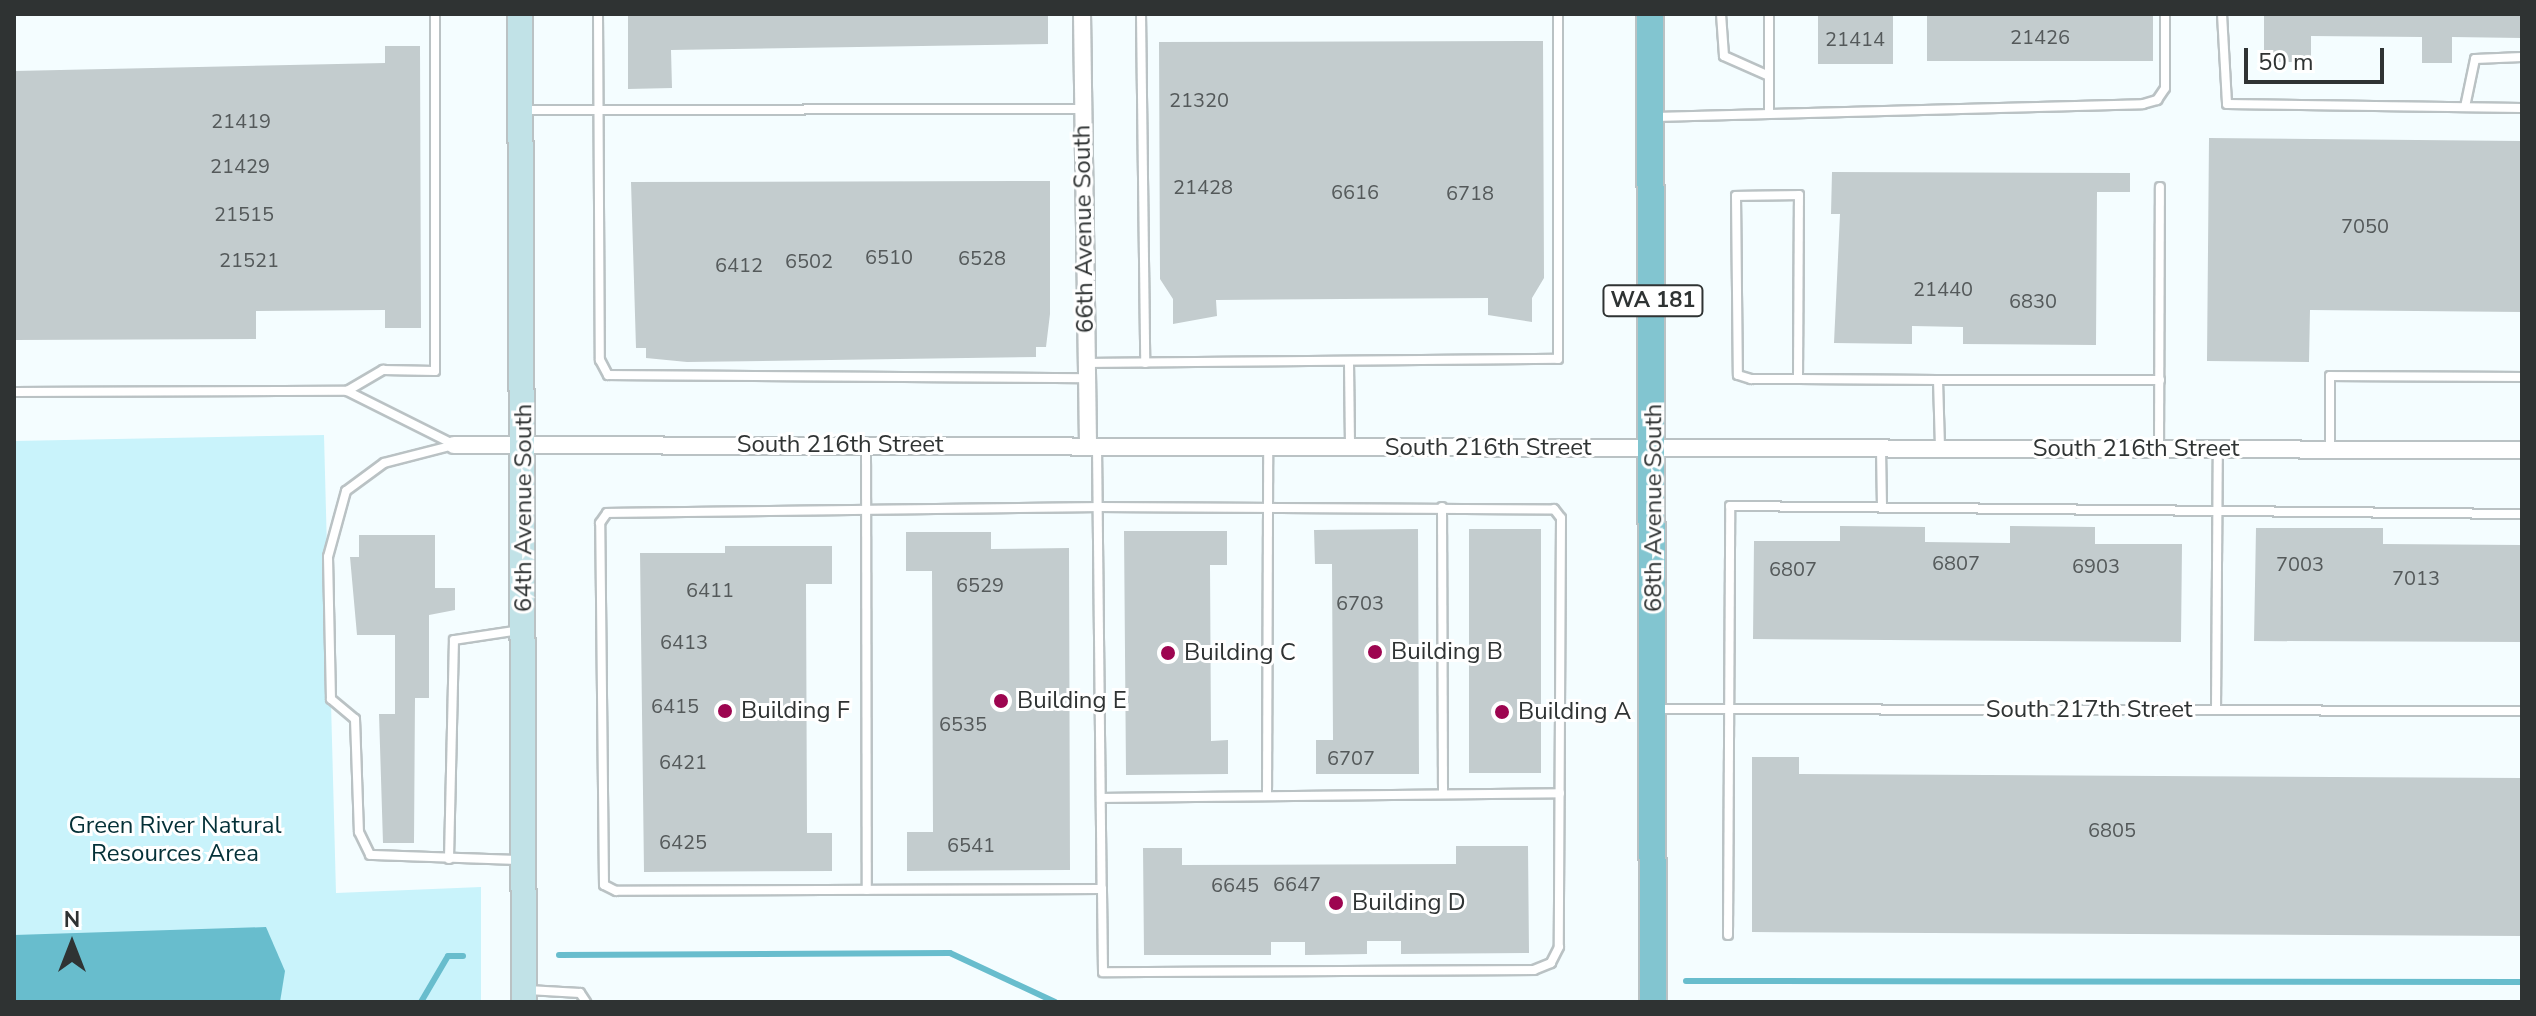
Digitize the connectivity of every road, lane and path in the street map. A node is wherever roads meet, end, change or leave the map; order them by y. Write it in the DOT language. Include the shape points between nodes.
graph roads {
  1 [pos="435,14"];
  2 [pos="520,14"];
  3 [pos="598,14"];
  4 [pos="1082,14"];
  5 [pos="1141,14"];
  6 [pos="1558,14"];
  7 [pos="1650,14"];
  8 [pos="1721,14"];
  9 [pos="1769,14"];
  10 [pos="2165,14"];
  11 [pos="2222,14"];
  12 [pos="2522,57"];
  13 [pos="1769,76"];
  14 [pos="2465,107"];
  15 [pos="2522,108"];
  16 [pos="1082,109"];
  17 [pos="521,110"];
  18 [pos="598,110"];
  19 [pos="1769,110"];
  20 [pos="1651,117"];
  21 [pos="2160,187"];
  22 [pos="1145,363"];
  23 [pos="1349,363"];
  24 [pos="1087,371"];
  25 [pos="2522,377"];
  26 [pos="1798,379"];
  27 [pos="1938,380"];
  28 [pos="2160,380"];
  29 [pos="347,391"];
  30 [pos="14,392"];
  31 [pos="454,445"];
  32 [pos="524,445"];
  33 [pos="866,445"];
  34 [pos="1092,445"];
  35 [pos="1268,446"];
  36 [pos="1350,447"];
  37 [pos="1654,449"];
  38 [pos="1881,449"];
  39 [pos="1940,449"];
  40 [pos="2159,449"];
  41 [pos="2218,450"];
  42 [pos="2330,450"];
  43 [pos="2522,450"];
  44 [pos="1098,507"];
  45 [pos="1268,507"];
  46 [pos="1442,507"];
  47 [pos="1882,508"];
  48 [pos="866,509"];
  49 [pos="2217,511"];
  50 [pos="2522,514"];
  51 [pos="525,629"];
  52 [pos="1656,709"];
  53 [pos="1731,709"];
  54 [pos="2216,710"];
  55 [pos="2522,711"];
  56 [pos="1560,793"];
  57 [pos="1443,794"];
  58 [pos="1267,796"];
  59 [pos="1101,798"];
  60 [pos="449,859"];
  61 [pos="523,860"];
  62 [pos="1102,889"];
  63 [pos="867,890"];
  64 [pos="1728,935"];
  65 [pos="524,996"];
  66 [pos="586,1002"];
  67 [pos="1653,1002"];
  1 -- 29 [label="lane" via="435,371 383,370"];
  2 -- 17 [label="street, 64th Avenue South"];
  3 -- 18 [label="lane"];
  4 -- 16 [label="street, 66th Avenue South"];
  5 -- 22 [label="lane"];
  6 -- 23 [label="lane" via="1558,359"];
  7 -- 20 [label="main road, 68th Avenue South / WA 181"];
  8 -- 13 [label="lane" via="1724,56"];
  9 -- 13 [label="lane"];
  10 -- 19 [label="lane" via="2165,88 2157,100 2143,104"];
  11 -- 14 [label="lane" via="2227,104"];
  12 -- 14 [label="lane" via="2475,59"];
  13 -- 19 [label="lane"];
  14 -- 15 [label="lane"];
  16 -- 18 [label="lane"];
  16 -- 24 [label="street, 66th Avenue South"];
  17 -- 18 [label="lane"];
  17 -- 32 [label="street, 64th Avenue South"];
  18 -- 24 [label="lane" via="600,360 608,375"];
  19 -- 20 [label="lane"];
  20 -- 37 [label="main road, 68th Avenue South / WA 181"];
  21 -- 28 [label="lane"];
  22 -- 23 [label="lane"];
  22 -- 24 [label="lane"];
  23 -- 36 [label="lane"];
  24 -- 34 [label="street, 66th Avenue South"];
  25 -- 42 [label="lane" via="2330,376"];
  26 -- 26 [label="lane" via="1799,195 1736,196 1735,367 1751,379"];
  26 -- 27 [label="lane"];
  27 -- 28 [label="lane"];
  27 -- 39 [label="lane"];
  28 -- 40 [label="lane"];
  29 -- 30 [label="lane"];
  29 -- 31 [label="lane"];
  31 -- 32 [label="street, South 216th Street"];
  31 -- 60 [label="lane" via="384,463 346,491 328,557 331,699 355,719 359,832 370,855"];
  32 -- 33 [label="street, South 216th Street"];
  32 -- 51 [label="street, 64th Avenue South"];
  33 -- 34 [label="street, South 216th Street"];
  33 -- 48 [label="lane"];
  34 -- 35 [label="street, South 216th Street"];
  34 -- 44 [label="lane"];
  35 -- 36 [label="street, South 216th Street"];
  35 -- 45 [label="lane"];
  36 -- 37 [label="street, South 216th Street"];
  37 -- 38 [label="street, South 216th Street"];
  37 -- 52 [label="main road, 68th Avenue South / WA 181"];
  38 -- 39 [label="street, South 216th Street"];
  38 -- 47 [label="lane"];
  39 -- 40 [label="street, South 216th Street"];
  40 -- 41 [label="street, South 216th Street"];
  41 -- 42 [label="street, South 216th Street"];
  41 -- 49 [label="lane"];
  42 -- 43 [label="street, South 216th Street"];
  44 -- 45 [label="lane"];
  44 -- 48 [label="lane"];
  44 -- 59 [label="lane"];
  45 -- 46 [label="lane"];
  45 -- 58 [label="lane"];
  46 -- 56 [label="lane" via="1540,506 1561,518"];
  46 -- 57 [label="lane"];
  47 -- 49 [label="lane"];
  47 -- 53 [label="lane" via="1730,506"];
  48 -- 63 [label="lane"];
  48 -- 63 [label="lane" via="607,513 600,523 600,876 616,891"];
  49 -- 50 [label="lane"];
  49 -- 54 [label="lane"];
  51 -- 60 [label="lane" via="454,640"];
  51 -- 61 [label="street, 64th Avenue South"];
  52 -- 53 [label="lane, South 217th Street"];
  52 -- 67 [label="main road, 68th Avenue South / WA 181"];
  53 -- 54 [label="lane, South 217th Street"];
  53 -- 64 [label="lane"];
  54 -- 55 [label="lane, South 217th Street"];
  56 -- 57 [label="lane"];
  56 -- 62 [label="lane" via="1559,947 1551,963 1534,970 1103,972"];
  57 -- 58 [label="lane"];
  58 -- 59 [label="lane"];
  59 -- 62 [label="lane"];
  60 -- 61 [label="lane"];
  61 -- 65 [label="street, 64th Avenue South"];
  62 -- 63 [label="lane"];
  65 -- 66 [label="lane" via="580,993"];
}
